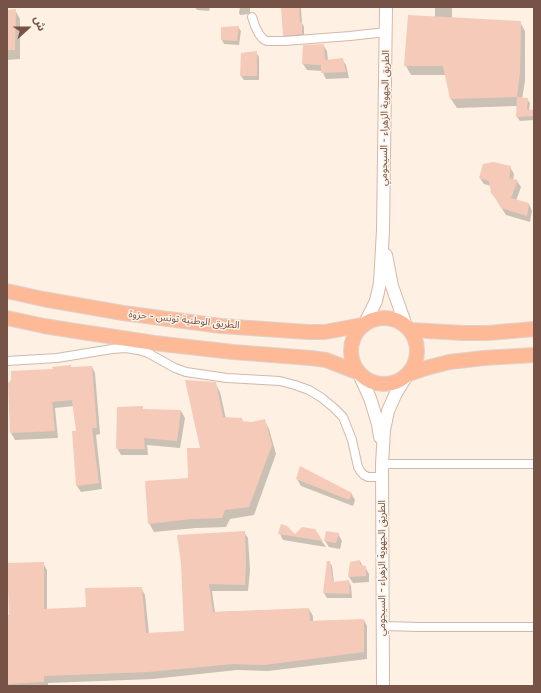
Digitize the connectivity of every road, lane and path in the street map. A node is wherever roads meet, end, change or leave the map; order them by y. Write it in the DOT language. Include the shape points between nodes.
graph roads {
  1 [pos="386,7"];
  2 [pos="252,17"];
  3 [pos="386,32"];
  4 [pos="383,230"];
  5 [pos="7,291"];
  6 [pos="7,318"];
  7 [pos="364,324"];
  8 [pos="408,328"];
  9 [pos="534,329"];
  10 [pos="534,355"];
  11 [pos="7,361"];
  12 [pos="358,373"];
  13 [pos="408,375"];
  14 [pos="382,450"];
  15 [pos="382,464"];
  16 [pos="534,464"];
  17 [pos="382,477"];
  18 [pos="383,626"];
  19 [pos="534,626"];
  20 [pos="383,686"];
  1 -- 3 [label="main road, الطريق الجهوية الزهراء - السيجومي"];
  2 -- 3 [label="street" via="258,34 272,42"];
  3 -- 4 [label="main road, الطريق الجهوية الزهراء - السيجومي"];
  4 -- 7 [label="main road, الطريق الجهوية الزهراء - السيجومي" via="378,293"];
  4 -- 8 [label="main road, الطريق الجهوية الزهراء - السيجومي" via="392,286"];
  5 -- 7 [label="highway, الطريق الوطنية تونس - حزوة" via="123,314 221,326 324,332"];
  6 -- 12 [label="highway" via="154,343 326,360"];
  7 -- 8 [label="highway" via="386,318 396,320"];
  7 -- 12 [label="highway" via="356,333 350,352"];
  8 -- 9 [label="highway" via="464,333"];
  8 -- 13 [label="highway" via="416,341 418,352 415,364"];
  10 -- 13 [label="highway" via="448,362"];
  11 -- 17 [label="street" via="58,358 126,348 148,353 186,372 295,384 322,398 334,408 347,427 361,472 368,477"];
  12 -- 13 [label="highway" via="367,380 387,385"];
  12 -- 14 [label="main road, الطريق الجهوية الزهراء - السيجومي" via="370,398"];
  13 -- 14 [label="main road, الطريق الجهوية الزهراء - السيجومي" via="388,412"];
  14 -- 15 [label="main road, الطريق الجهوية الزهراء - السيجومي"];
  15 -- 16 [label="street"];
  15 -- 17 [label="main road, الطريق الجهوية الزهراء - السيجومي"];
  17 -- 18 [label="main road, الطريق الجهوية الزهراء - السيجومي"];
  18 -- 19 [label="street"];
  18 -- 20 [label="main road, الطريق الجهوية الزهراء - السيجومي"];
}
